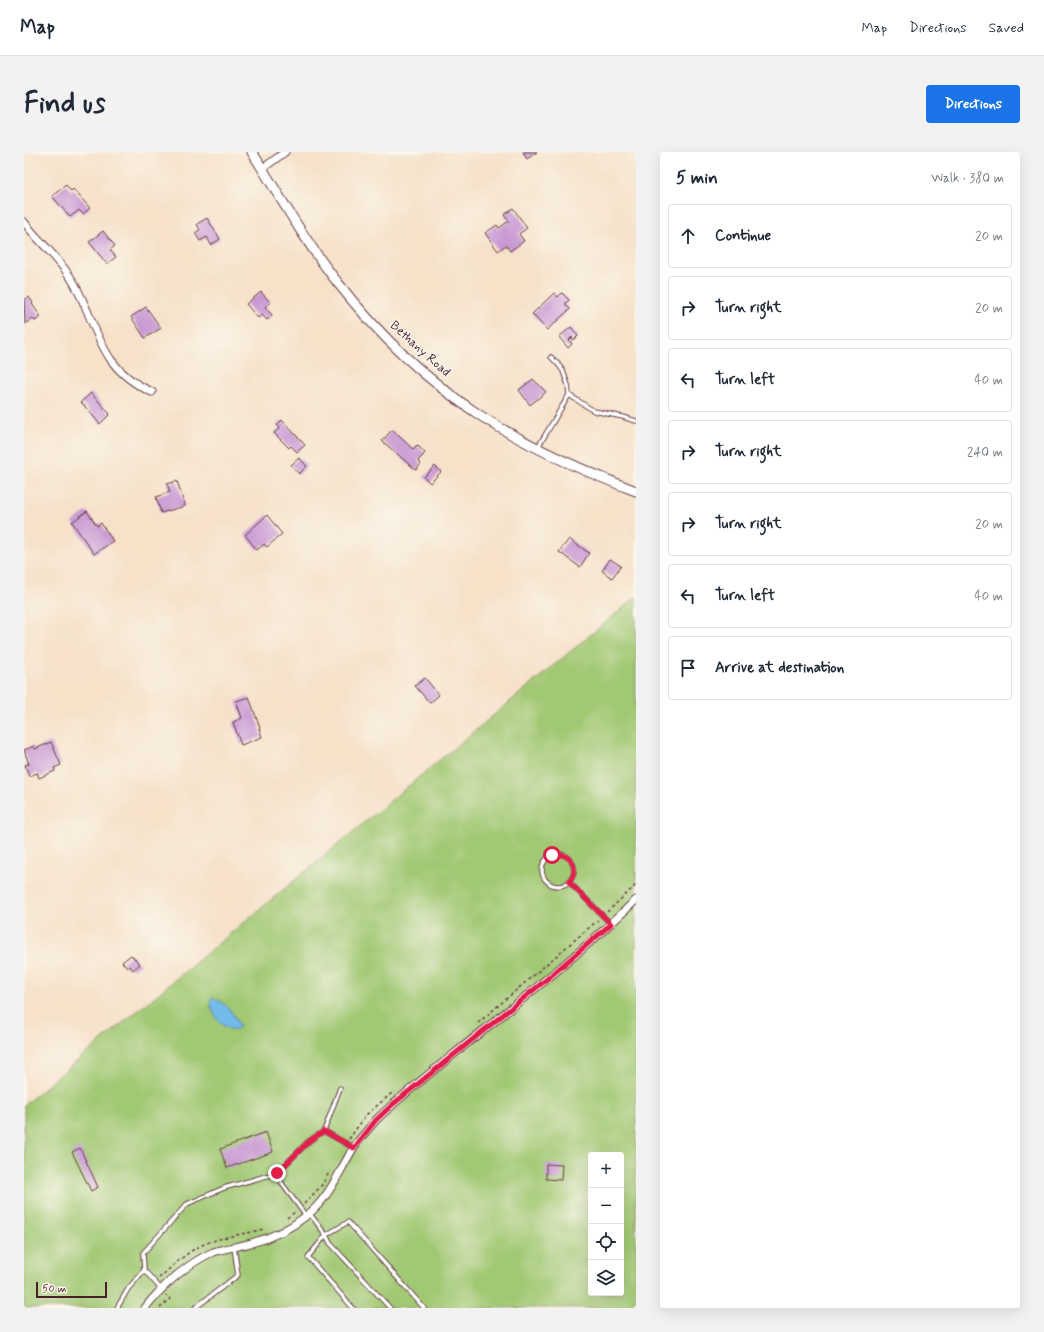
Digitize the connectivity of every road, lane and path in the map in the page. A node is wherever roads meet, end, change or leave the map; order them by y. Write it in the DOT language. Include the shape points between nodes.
graph roads {
  1 [pos="252,152"];
  2 [pos="285,152"];
  3 [pos="262,169"];
  4 [pos="24,222"];
  5 [pos="551,357"];
  6 [pos="152,392"];
  7 [pos="569,395"];
  8 [pos="636,421"];
  9 [pos="538,448"];
  10 [pos="636,491"];
  11 [pos="569,882"];
  12 [pos="636,900"];
  13 [pos="611,924"];
  14 [pos="340,1088"];
  15 [pos="324,1131"];
  16 [pos="354,1148"];
  17 [pos="277,1173"];
  18 [pos="308,1215"];
  19 [pos="326,1235"];
  20 [pos="234,1247"];
  21 [pos="144,1270"];
  22 [pos="161,1289"];
  23 [pos="117,1308"];
  24 [pos="145,1308"];
  25 [pos="160,1308"];
  26 [pos="195,1308"];
  27 [pos="353,1308"];
  28 [pos="390,1308"];
  29 [pos="424,1308"];
  1 -- 3 [label="street, Bethany Road"];
  2 -- 3 [label="street"];
  3 -- 9 [label="street, Bethany Road" via="322,262 373,323 404,354 452,395 481,416"];
  4 -- 6 [label="street" via="58,260 74,283 106,353 117,368 137,385"];
  5 -- 7 [label="lane" via="563,371"];
  7 -- 8 [label="lane" via="594,411"];
  7 -- 9 [label="lane"];
  9 -- 10 [label="street, Bethany Road"];
  11 -- 11 [label="lane" via="574,875 572,861 557,854 547,858 542,868 547,883 556,886"];
  11 -- 13 [label="lane"];
  12 -- 13 [label="street"];
  13 -- 16 [label="street" via="392,1105 376,1120"];
  14 -- 15 [label="lane"];
  15 -- 16 [label="lane"];
  15 -- 17 [label="lane" via="309,1141"];
  16 -- 18 [label="street" via="330,1190"];
  17 -- 18 [label="lane" via="283,1185"];
  17 -- 21 [label="lane" via="224,1188 187,1204 143,1253"];
  18 -- 19 [label="lane"];
  18 -- 20 [label="street" via="288,1229"];
  19 -- 27 [label="lane" via="308,1257"];
  19 -- 28 [label="lane" via="330,1243"];
  19 -- 29 [label="lane" via="348,1222"];
  20 -- 22 [label="street" via="200,1259"];
  20 -- 26 [label="lane" via="238,1275"];
  21 -- 22 [label="lane"];
  21 -- 23 [label="lane" via="128,1289"];
  22 -- 24 [label="street"];
  22 -- 25 [label="path" via="170,1299"];
}
